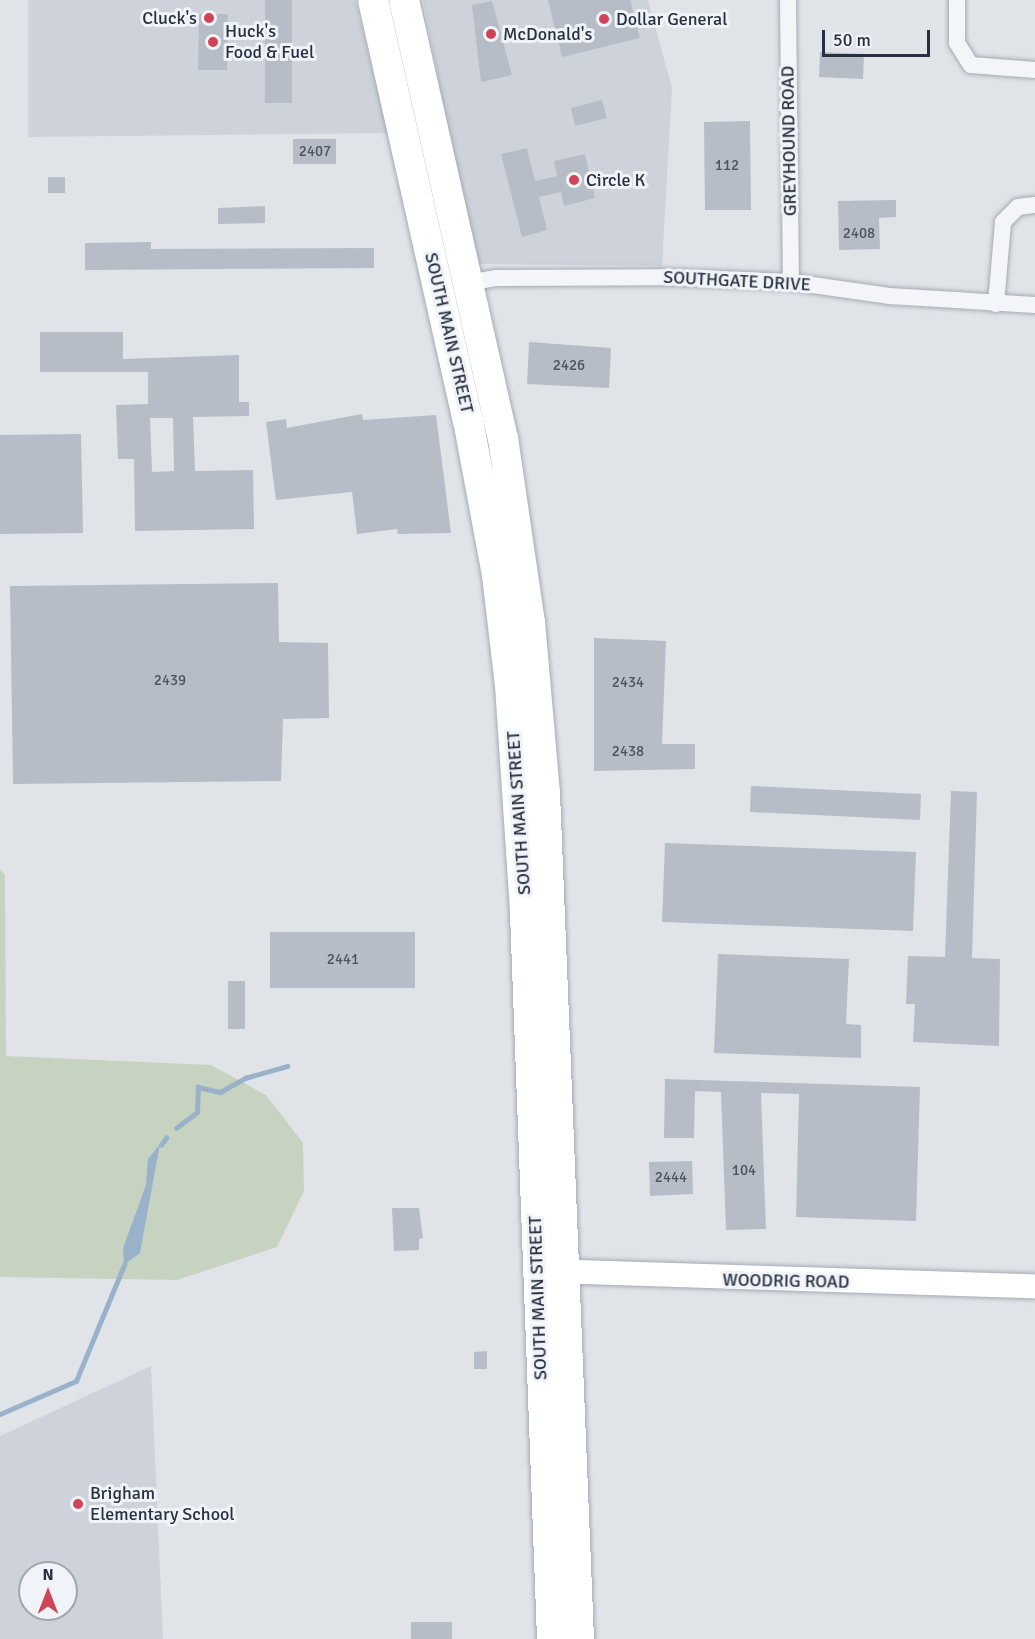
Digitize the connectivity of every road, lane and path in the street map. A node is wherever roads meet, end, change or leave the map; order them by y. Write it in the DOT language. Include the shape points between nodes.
graph roads {
  1 [pos="374,0"];
  2 [pos="404,0"];
  3 [pos="788,0"];
  4 [pos="957,0"];
  5 [pos="1035,70"];
  6 [pos="1035,205"];
  7 [pos="791,282"];
  8 [pos="468,283"];
  9 [pos="438,289"];
  10 [pos="996,304"];
  11 [pos="1035,305"];
  12 [pos="550,1271"];
  13 [pos="1035,1286"];
  14 [pos="552,1639"];
  15 [pos="579,1639"];
  1 -- 9 [label="highway, SOUTH MAIN STREET"];
  2 -- 8 [label="highway, SOUTH MAIN STREET"];
  3 -- 7 [label="street, GREYHOUND ROAD"];
  4 -- 5 [label="street" via="962,56 971,64"];
  6 -- 10 [label="street" via="1018,207 1003,222"];
  7 -- 8 [label="street, SOUTHGATE DRIVE" via="574,276"];
  7 -- 10 [label="street, SOUTHGATE DRIVE"];
  8 -- 9 [label="street, SOUTHGATE DRIVE"];
  8 -- 12 [label="highway, SOUTH MAIN STREET" via="504,448 537,683"];
  9 -- 12 [label="highway, SOUTH MAIN STREET" via="489,533 510,685"];
  10 -- 11 [label="street, SOUTHGATE DRIVE"];
  12 -- 13 [label="street, WOODRIG ROAD"];
  12 -- 14 [label="highway, SOUTH MAIN STREET"];
  12 -- 15 [label="highway, SOUTH MAIN STREET"];
}
